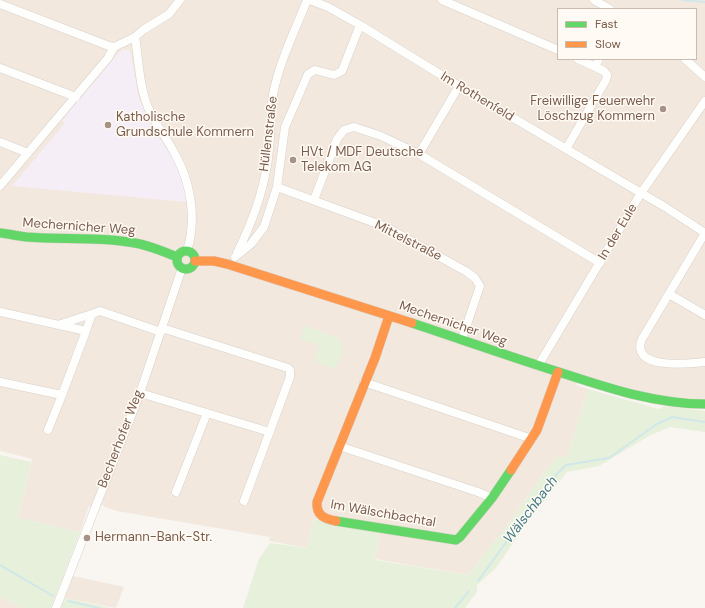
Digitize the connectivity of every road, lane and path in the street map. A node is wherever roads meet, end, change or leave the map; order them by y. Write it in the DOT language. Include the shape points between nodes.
graph roads {
  1 [pos="180,0"];
  2 [pos="308,0"];
  3 [pos="442,0"];
  4 [pos="594,0"];
  5 [pos="0,4"];
  6 [pos="608,8"];
  7 [pos="360,25"];
  8 [pos="135,37"];
  9 [pos="114,46"];
  10 [pos="557,50"];
  11 [pos="580,60"];
  12 [pos="598,60"];
  13 [pos="686,60"];
  14 [pos="595,67"];
  15 [pos="0,68"];
  16 [pos="705,77"];
  17 [pos="459,86"];
  18 [pos="76,97"];
  19 [pos="705,101"];
  20 [pos="0,142"];
  21 [pos="566,149"];
  22 [pos="28,153"];
  23 [pos="419,154"];
  24 [pos="0,186"];
  25 [pos="277,187"];
  26 [pos="641,193"];
  27 [pos="314,200"];
  28 [pos="0,233"];
  29 [pos="705,233"];
  30 [pos="187,251"];
  31 [pos="177,257"];
  32 [pos="235,257"];
  33 [pos="195,261"];
  34 [pos="600,263"];
  35 [pos="227,264"];
  36 [pos="182,268"];
  37 [pos="669,294"];
  38 [pos="0,312"];
  39 [pos="92,314"];
  40 [pos="705,315"];
  41 [pos="389,316"];
  42 [pos="58,325"];
  43 [pos="161,330"];
  44 [pos="86,331"];
  45 [pos="462,339"];
  46 [pos="705,362"];
  47 [pos="538,366"];
  48 [pos="558,372"];
  49 [pos="0,382"];
  50 [pos="364,382"];
  51 [pos="140,393"];
  52 [pos="62,396"];
  53 [pos="705,404"];
  54 [pos="207,413"];
  55 [pos="48,430"];
  56 [pos="270,432"];
  57 [pos="532,438"];
  58 [pos="339,446"];
  59 [pos="176,492"];
  60 [pos="492,498"];
  61 [pos="244,501"];
  62 [pos="56,608"];
  1 -- 8 [label="street" via="170,14"];
  2 -- 7 [label="street, Im Rothenfeld" via="328,7"];
  2 -- 32 [label="street, Hüllenstraße" via="282,63 270,116 269,150 263,184 254,216"];
  3 -- 10 [label="street"];
  4 -- 6 [label="street"];
  5 -- 9 [label="street"];
  7 -- 17 [label="street, Im Rothenfeld"];
  7 -- 25 [label="street" via="342,71 334,76 315,70 308,74 285,127"];
  8 -- 9 [label="street"];
  8 -- 30 [label="street" via="145,98 156,124 184,172 187,183 191,226"];
  9 -- 18 [label="street" via="108,58"];
  11 -- 14 [label="street"];
  12 -- 14 [label="street"];
  13 -- 16 [label="street"];
  14 -- 21 [label="street" via="604,71 607,75 606,80"];
  15 -- 18 [label="street"];
  17 -- 21 [label="street, Im Rothenfeld"];
  17 -- 23 [label="street"];
  18 -- 22 [label="street"];
  19 -- 26 [label="street, In der Eule"];
  20 -- 22 [label="street"];
  21 -- 26 [label="street, Im Rothenfeld"];
  22 -- 24 [label="street"];
  23 -- 27 [label="street" via="381,136 354,127 344,130 337,139"];
  23 -- 34 [label="street"];
  25 -- 27 [label="street, Mittelstraße"];
  25 -- 32 [label="street" via="264,227 251,244"];
  26 -- 29 [label="street, Im Rothenfeld"];
  26 -- 34 [label="street, In der Eule"];
  27 -- 45 [label="street, Mittelstraße" via="386,227 475,278 480,286"];
  28 -- 31 [label="street, Mechernicher Weg" via="27,237 80,237 138,243 157,247"];
  29 -- 37 [label="street"];
  30 -- 31 [label="street"];
  30 -- 33 [label="street" via="192,253"];
  31 -- 36 [label="street" via="177,263"];
  32 -- 35 [label="street, Hüllenstraße"];
  33 -- 35 [label="street, Mechernicher Weg"];
  33 -- 36 [label="street, Mechernicher Weg" via="192,267"];
  34 -- 47 [label="street, In der Eule"];
  35 -- 41 [label="street, Mechernicher Weg"];
  36 -- 43 [label="street, Becherhofer Weg"];
  37 -- 40 [label="street"];
  37 -- 46 [label="street" via="642,339 642,354 654,361"];
  38 -- 42 [label="street"];
  39 -- 42 [label="street"];
  39 -- 43 [label="street" via="100,311"];
  39 -- 44 [label="street"];
  41 -- 45 [label="street, Mechernicher Weg"];
  41 -- 50 [label="street, Im Wälschbachtal"];
  42 -- 44 [label="street"];
  43 -- 51 [label="street, Becherhofer Weg"];
  43 -- 56 [label="street" via="288,368 290,377"];
  44 -- 52 [label="street"];
  45 -- 47 [label="street, Mechernicher Weg"];
  47 -- 48 [label="street, Mechernicher Weg"];
  48 -- 53 [label="street, Mechernicher Weg" via="642,397"];
  48 -- 57 [label="street, Im Wälschbachtal" via="541,421"];
  49 -- 52 [label="street"];
  50 -- 57 [label="street"];
  50 -- 58 [label="street, Im Wälschbachtal"];
  51 -- 54 [label="street"];
  51 -- 62 [label="street, Becherhofer Weg"];
  52 -- 55 [label="street"];
  54 -- 56 [label="street"];
  54 -- 59 [label="street"];
  56 -- 61 [label="street"];
  57 -- 60 [label="street, Im Wälschbachtal"];
  58 -- 60 [label="street"];
  58 -- 60 [label="street, Im Wälschbachtal" via="317,502 319,515 326,518 456,540 464,534"];
}
